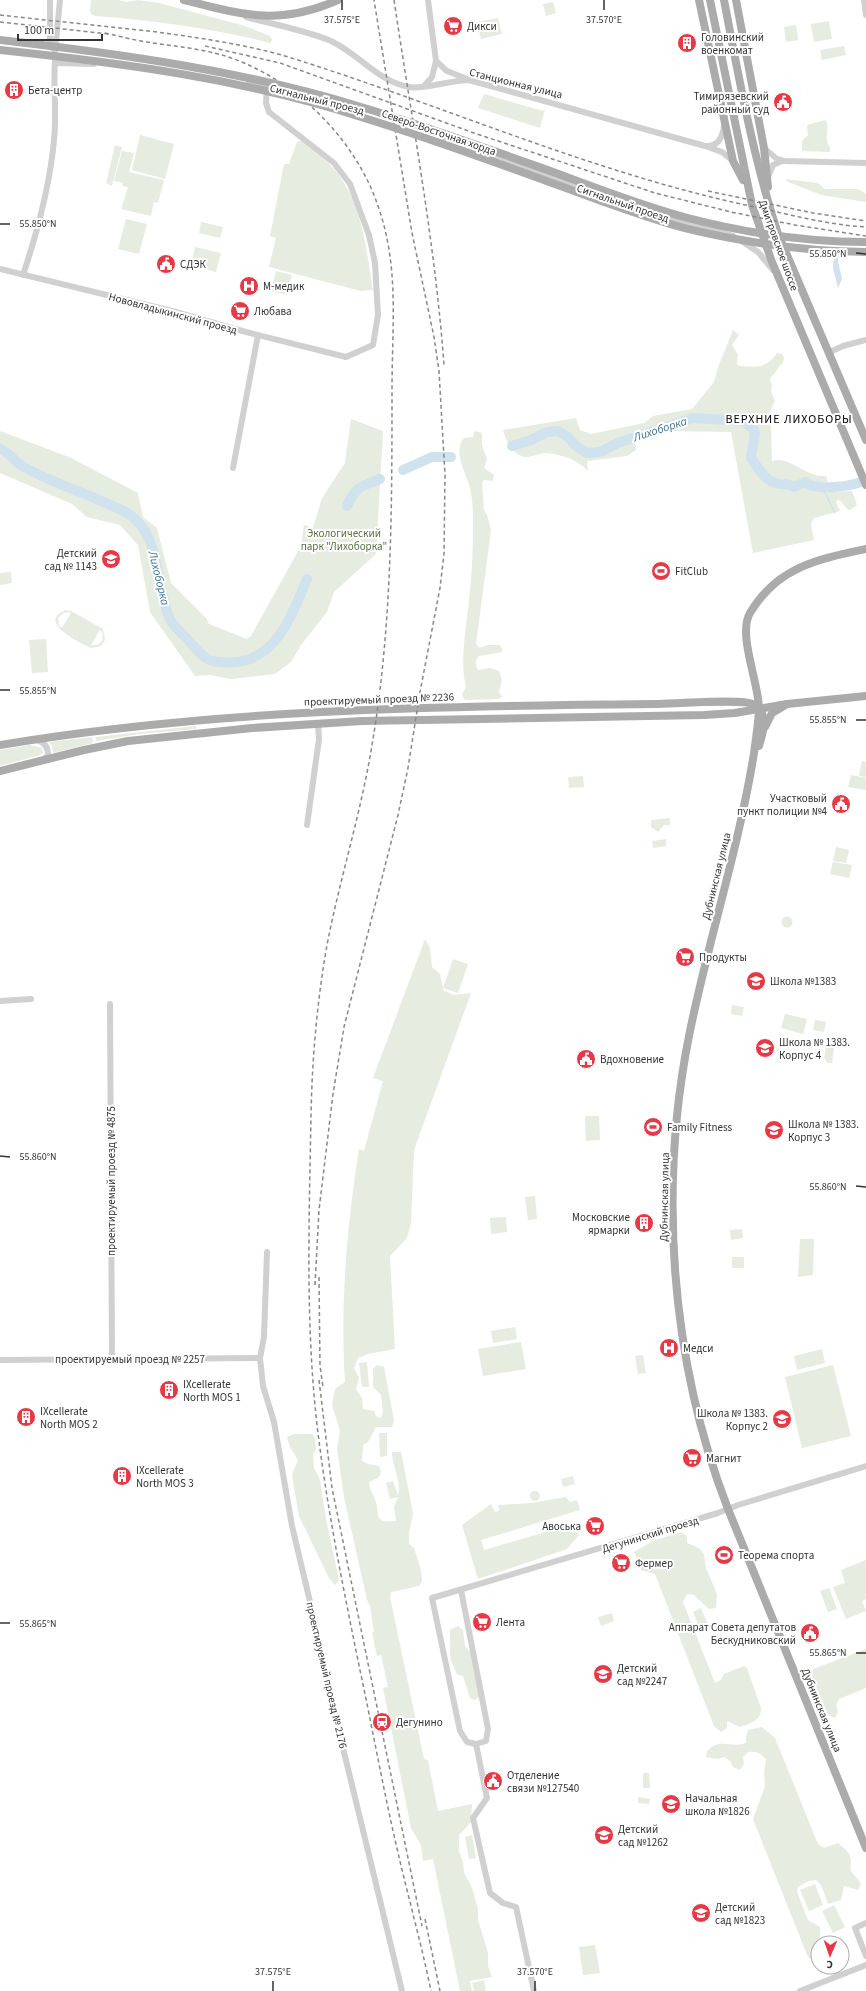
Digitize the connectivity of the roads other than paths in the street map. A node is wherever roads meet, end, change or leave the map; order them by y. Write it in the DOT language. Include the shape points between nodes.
graph roads {
  1 [pos="50,0"];
  2 [pos="60,0"];
  3 [pos="184,0"];
  4 [pos="338,0"];
  5 [pos="428,0"];
  6 [pos="699,0"];
  7 [pos="710,0"];
  8 [pos="724,0"];
  9 [pos="736,0"];
  10 [pos="864,0"];
  11 [pos="236,14"];
  12 [pos="866,14"];
  13 [pos="0,40"];
  14 [pos="0,50"];
  15 [pos="436,61"];
  16 [pos="55,63"];
  17 [pos="469,80"];
  18 [pos="268,87"];
  19 [pos="422,87"];
  20 [pos="724,122"];
  21 [pos="705,146"];
  22 [pos="764,148"];
  23 [pos="733,161"];
  24 [pos="784,161"];
  25 [pos="866,163"];
  26 [pos="767,180"];
  27 [pos="748,191"];
  28 [pos="770,209"];
  29 [pos="866,242"];
  30 [pos="866,252"];
  31 [pos="0,269"];
  32 [pos="23,275"];
  33 [pos="780,281"];
  34 [pos="258,335"];
  35 [pos="866,340"];
  36 [pos="828,352"];
  37 [pos="866,440"];
  38 [pos="233,468"];
  39 [pos="866,485"];
  40 [pos="866,548"];
  41 [pos="755,689"];
  42 [pos="866,696"];
  43 [pos="738,701"];
  44 [pos="787,704"];
  45 [pos="759,709"];
  46 [pos="735,713"];
  47 [pos="318,724"];
  48 [pos="760,732"];
  49 [pos="35,740"];
  50 [pos="0,746"];
  51 [pos="40,762"];
  52 [pos="0,771"];
  53 [pos="307,825"];
  54 [pos="31,999"];
  55 [pos="0,1001"];
  56 [pos="110,1004"];
  57 [pos="267,1252"];
  58 [pos="260,1358"];
  59 [pos="112,1359"];
  60 [pos="0,1360"];
  61 [pos="866,1466"];
  62 [pos="728,1509"];
  63 [pos="461,1590"];
  64 [pos="476,1744"];
  65 [pos="866,1848"];
  66 [pos="866,1923"];
  67 [pos="866,1956"];
  68 [pos="866,1965"];
  69 [pos="402,1991"];
  70 [pos="534,1991"];
  71 [pos="800,1991"];
  1 -- 16 [label="street" via="50,43"];
  2 -- 16 [label="street"];
  3 -- 11 [label="main road, Станционная улица"];
  4 -- 11 [label="main road" via="306,12 286,15"];
  5 -- 15 [label="street"];
  6 -- 20 [label="main road"];
  7 -- 27 [label="main road, Дмитровское шоссе"];
  8 -- 28 [label="main road, Дмитровское шоссе" via="747,123"];
  9 -- 22 [label="main road"];
  10 -- 12 [label="street"];
  11 -- 19 [label="street, Станционная улица" via="331,41 383,78 408,87"];
  13 -- 29 [label="main road, Северо-Восточная хорда, bridge" via="92,50 262,80 362,107 463,139 637,203 688,218 796,238"];
  14 -- 30 [label="main road, Северо-Восточная хорда, bridge" via="93,60 302,99 360,116 635,213 687,228 795,248"];
  15 -- 17 [label="street" via="447,71"];
  15 -- 19 [label="street" via="432,77"];
  16 -- 18 [label="street, Сигнальный проезд" via="190,72"];
  16 -- 32 [label="street" via="56,111 50,167"];
  17 -- 19 [label="street, Станционная улица"];
  17 -- 21 [label="street, Станционная улица"];
  18 -- 33 [label="street, Сигнальный проезд" via="408,123 636,208 726,233 758,252"];
  18 -- 34 [label="street, Нововладыкинский проезд" via="266,103 269,112 334,163 350,184 369,235 378,295 375,342 346,357"];
  20 -- 21 [label="street" via="719,140"];
  20 -- 23 [label="main road"];
  21 -- 23 [label="street, Станционная улица" via="722,152"];
  22 -- 24 [label="street" via="772,156"];
  22 -- 26 [label="main road"];
  23 -- 27 [label="main road"];
  24 -- 25 [label="street"];
  24 -- 26 [label="street" via="773,165"];
  26 -- 28 [label="main road"];
  27 -- 33 [label="main road, Дмитровское шоссе"];
  28 -- 36 [label="main road, Дмитровское шоссе"];
  31 -- 32 [label="street, Нововладыкинский проезд"];
  32 -- 34 [label="street, Нововладыкинский проезд"];
  33 -- 39 [label="main road, Дмитровское шоссе"];
  34 -- 38 [label="street"];
  35 -- 36 [label="street"];
  36 -- 37 [label="main road, Дмитровское шоссе"];
  40 -- 41 [label="main road" via="802,565 790,572 751,611 746,626"];
  41 -- 43 [label="main road" via="749,698"];
  41 -- 45 [label="main road"];
  42 -- 44 [label="main road, проектируемый проезд № 2236"];
  43 -- 45 [label="main road, проектируемый проезд № 2236" via="752,703"];
  43 -- 49 [label="main road, проектируемый проезд № 2236" via="321,712 222,719"];
  44 -- 45 [label="main road, проектируемый проезд № 2236"];
  44 -- 48 [label="main road" via="772,713"];
  45 -- 46 [label="main road, проектируемый проезд № 2236"];
  45 -- 48 [label="main road" via="763,720"];
  46 -- 47 [label="main road, проектируемый проезд № 2236"];
  46 -- 48 [label="main road" via="753,719"];
  47 -- 51 [label="main road, проектируемый проезд № 2236" via="135,740"];
  47 -- 53 [label="street, проектируемый проезд № 2236" via="319,739"];
  48 -- 62 [label="main road, Дубнинская улица" via="688,1040 677,1119 673,1188 675,1255 685,1348 704,1440"];
  49 -- 50 [label="main road, проектируемый проезд № 2236"];
  49 -- 51 [label="street" via="44,743 48,751 47,758"];
  51 -- 52 [label="main road, проектируемый проезд № 2236"];
  54 -- 55 [label="street"];
  56 -- 59 [label="street, проектируемый проезд № 4875"];
  57 -- 58 [label="street, проектируемый проезд № 2176" via="264,1337"];
  58 -- 59 [label="street, проектируемый проезд № 2257"];
  58 -- 69 [label="street, проектируемый проезд № 2176" via="262,1386 274,1422 292,1526 317,1641"];
  59 -- 60 [label="street, проектируемый проезд № 2257"];
  61 -- 62 [label="street, Дегунинский проезд"];
  62 -- 63 [label="street, Дегунинский проезд"];
  62 -- 65 [label="main road, Дубнинская улица"];
  63 -- 64 [label="street" via="488,1728 486,1741"];
  63 -- 64 [label="street, Дегунинский проезд" via="432,1598 460,1731 467,1742"];
  64 -- 70 [label="street" via="487,1798 473,1818 488,1885 490,1893 503,1903 516,1907"];
  66 -- 67 [label="street" via="855,1928"];
  68 -- 71 [label="street"];
}
